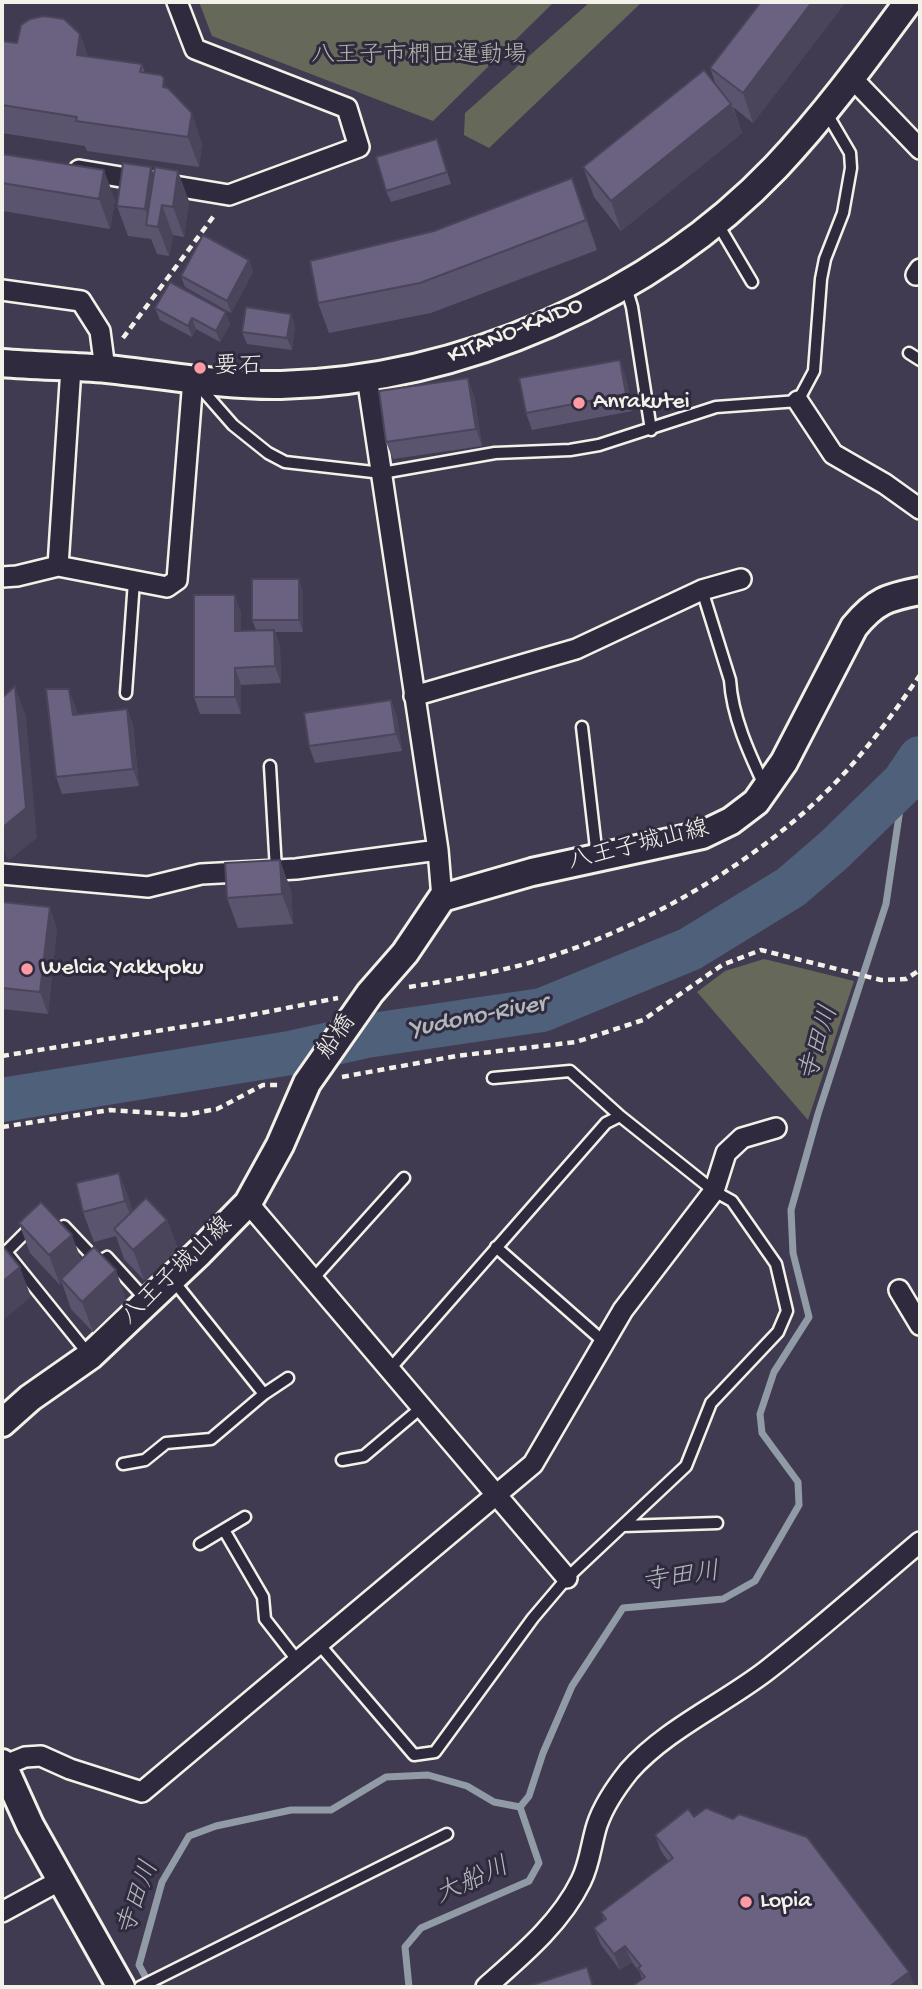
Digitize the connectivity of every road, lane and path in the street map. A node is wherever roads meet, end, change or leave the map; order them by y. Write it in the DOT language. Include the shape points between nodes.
graph roads {
  1 [pos="177,2"];
  2 [pos="908,2"];
  3 [pos="852,78"];
  4 [pos="825,112"];
  5 [pos="920,149"];
  6 [pos="55,167"];
  7 [pos="229,195"];
  8 [pos="716,221"];
  9 [pos="752,282"];
  10 [pos="625,283"];
  11 [pos="2,290"];
  12 [pos="909,353"];
  13 [pos="920,360"];
  14 [pos="105,362"];
  15 [pos="2,363"];
  16 [pos="71,368"];
  17 [pos="367,377"];
  18 [pos="193,379"];
  19 [pos="798,401"];
  20 [pos="651,430"];
  21 [pos="382,473"];
  22 [pos="920,509"];
  23 [pos="58,566"];
  24 [pos="2,577"];
  25 [pos="741,579"];
  26 [pos="134,581"];
  27 [pos="702,590"];
  28 [pos="920,591"];
  29 [pos="920,675"];
  30 [pos="126,693"];
  31 [pos="414,696"];
  32 [pos="582,727"];
  33 [pos="270,766"];
  34 [pos="766,790"];
  35 [pos="438,850"];
  36 [pos="597,858"];
  37 [pos="276,870"];
  38 [pos="2,874"];
  39 [pos="442,898"];
  40 [pos="920,970"];
  41 [pos="370,993"];
  42 [pos="2,1056"];
  43 [pos="493,1078"];
  44 [pos="307,1083"];
  45 [pos="620,1116"];
  46 [pos="2,1127"];
  47 [pos="776,1128"];
  48 [pos="404,1178"];
  49 [pos="714,1191"];
  50 [pos="248,1203"];
  51 [pos="40,1217"];
  52 [pos="56,1218"];
  53 [pos="496,1247"];
  54 [pos="171,1279"];
  55 [pos="313,1279"];
  56 [pos="899,1290"];
  57 [pos="148,1302"];
  58 [pos="920,1325"];
  59 [pos="604,1342"];
  60 [pos="90,1356"];
  61 [pos="390,1369"];
  62 [pos="288,1378"];
  63 [pos="264,1394"];
  64 [pos="422,1407"];
  65 [pos="2,1423"];
  66 [pos="342,1460"];
  67 [pos="124,1464"];
  68 [pos="496,1495"];
  69 [pos="245,1517"];
  70 [pos="717,1523"];
  71 [pos="623,1526"];
  72 [pos="224,1530"];
  73 [pos="920,1542"];
  74 [pos="200,1544"];
  75 [pos="567,1578"];
  76 [pos="318,1643"];
  77 [pos="297,1660"];
  78 [pos="2,1766"];
  79 [pos="447,1834"];
  80 [pos="61,1880"];
  81 [pos="2,1912"];
  82 [pos="135,1987"];
  83 [pos="486,1987"];
  1 -- 7 [label="street" via="195,49 347,108 359,147"];
  2 -- 3 [label="main road, KITANO-KAIDO"];
  3 -- 4 [label="main road, KITANO-KAIDO"];
  3 -- 5 [label="street"];
  4 -- 8 [label="main road, KITANO-KAIDO" via="775,169"];
  4 -- 19 [label="lane" via="850,153 850,169 844,213 821,279 814,371"];
  6 -- 7 [label="street"];
  7 -- 14 [label="path"];
  8 -- 9 [label="lane"];
  8 -- 10 [label="main road, KITANO-KAIDO"];
  10 -- 17 [label="main road, KITANO-KAIDO" via="553,321 496,344"];
  10 -- 20 [label="lane"];
  11 -- 14 [label="street" via="80,301 100,331"];
  12 -- 13 [label="lane"];
  14 -- 16 [label="main road, KITANO-KAIDO"];
  14 -- 18 [label="main road, KITANO-KAIDO"];
  15 -- 16 [label="main road, KITANO-KAIDO"];
  16 -- 23 [label="street"];
  17 -- 18 [label="main road, KITANO-KAIDO" via="277,385"];
  17 -- 21 [label="street"];
  18 -- 21 [label="lane" via="233,425 285,462"];
  18 -- 26 [label="street" via="177,580 167,587"];
  19 -- 20 [label="lane" via="716,407"];
  19 -- 22 [label="street" via="833,454"];
  20 -- 21 [label="lane" via="570,450 495,453"];
  21 -- 31 [label="street"];
  23 -- 24 [label="street"];
  23 -- 26 [label="street"];
  25 -- 27 [label="street"];
  26 -- 30 [label="lane"];
  27 -- 31 [label="street" via="576,649"];
  27 -- 34 [label="lane" via="731,696"];
  28 -- 34 [label="main road, 八王子城山線" via="885,599 854,627"];
  29 -- 41 [label="path" via="888,722 821,795 762,846 687,895 554,956"];
  31 -- 35 [label="street"];
  32 -- 36 [label="lane"];
  33 -- 37 [label="lane"];
  34 -- 36 [label="main road, 八王子城山線" via="731,821 702,835"];
  35 -- 37 [label="street"];
  35 -- 39 [label="street"];
  36 -- 39 [label="main road, 八王子城山線"];
  37 -- 38 [label="street" via="201,874 149,887"];
  39 -- 41 [label="main road" via="405,953"];
  40 -- 44 [label="path" via="906,979 881,980 761,950 722,965 643,1020 576,1042 456,1056"];
  41 -- 42 [label="path"];
  41 -- 44 [label="main road, 船橋"];
  43 -- 45 [label="lane" via="570,1071"];
  44 -- 46 [label="path" via="263,1085 217,1109 184,1115 110,1110"];
  44 -- 50 [label="main road, 八王子城山線"];
  45 -- 49 [label="lane"];
  45 -- 53 [label="lane" via="606,1123"];
  47 -- 49 [label="street" via="742,1138 726,1153"];
  48 -- 55 [label="lane"];
  49 -- 59 [label="street"];
  49 -- 71 [label="lane" via="732,1201 776,1264 787,1311 778,1332 711,1403 686,1466"];
  50 -- 54 [label="main road, 八王子城山線"];
  50 -- 55 [label="street"];
  51 -- 60 [label="lane" via="6,1252"];
  52 -- 57 [label="lane" via="98,1262 107,1256"];
  53 -- 59 [label="lane"];
  53 -- 61 [label="lane"];
  54 -- 57 [label="main road, 八王子城山線"];
  54 -- 63 [label="lane"];
  55 -- 61 [label="street"];
  56 -- 58 [label="street"];
  57 -- 60 [label="main road, 八王子城山線"];
  59 -- 68 [label="street" via="533,1464"];
  60 -- 65 [label="main road, 八王子城山線"];
  61 -- 64 [label="street"];
  62 -- 63 [label="lane"];
  63 -- 67 [label="lane" via="211,1439 166,1443 145,1460"];
  64 -- 66 [label="lane" via="364,1456"];
  64 -- 68 [label="street"];
  68 -- 75 [label="street"];
  68 -- 76 [label="street"];
  69 -- 72 [label="lane"];
  70 -- 71 [label="lane"];
  71 -- 75 [label="lane"];
  72 -- 74 [label="lane"];
  72 -- 77 [label="lane" via="263,1597 265,1619"];
  73 -- 83 [label="street" via="765,1671 661,1743 630,1771 602,1814 580,1882 558,1918"];
  75 -- 76 [label="lane" via="435,1752 414,1755"];
  76 -- 77 [label="street"];
  77 -- 78 [label="street" via="142,1792 41,1756 22,1757"];
  78 -- 80 [label="main road"];
  79 -- 82 [label="lane"];
  80 -- 81 [label="street"];
  80 -- 82 [label="main road"];
}
